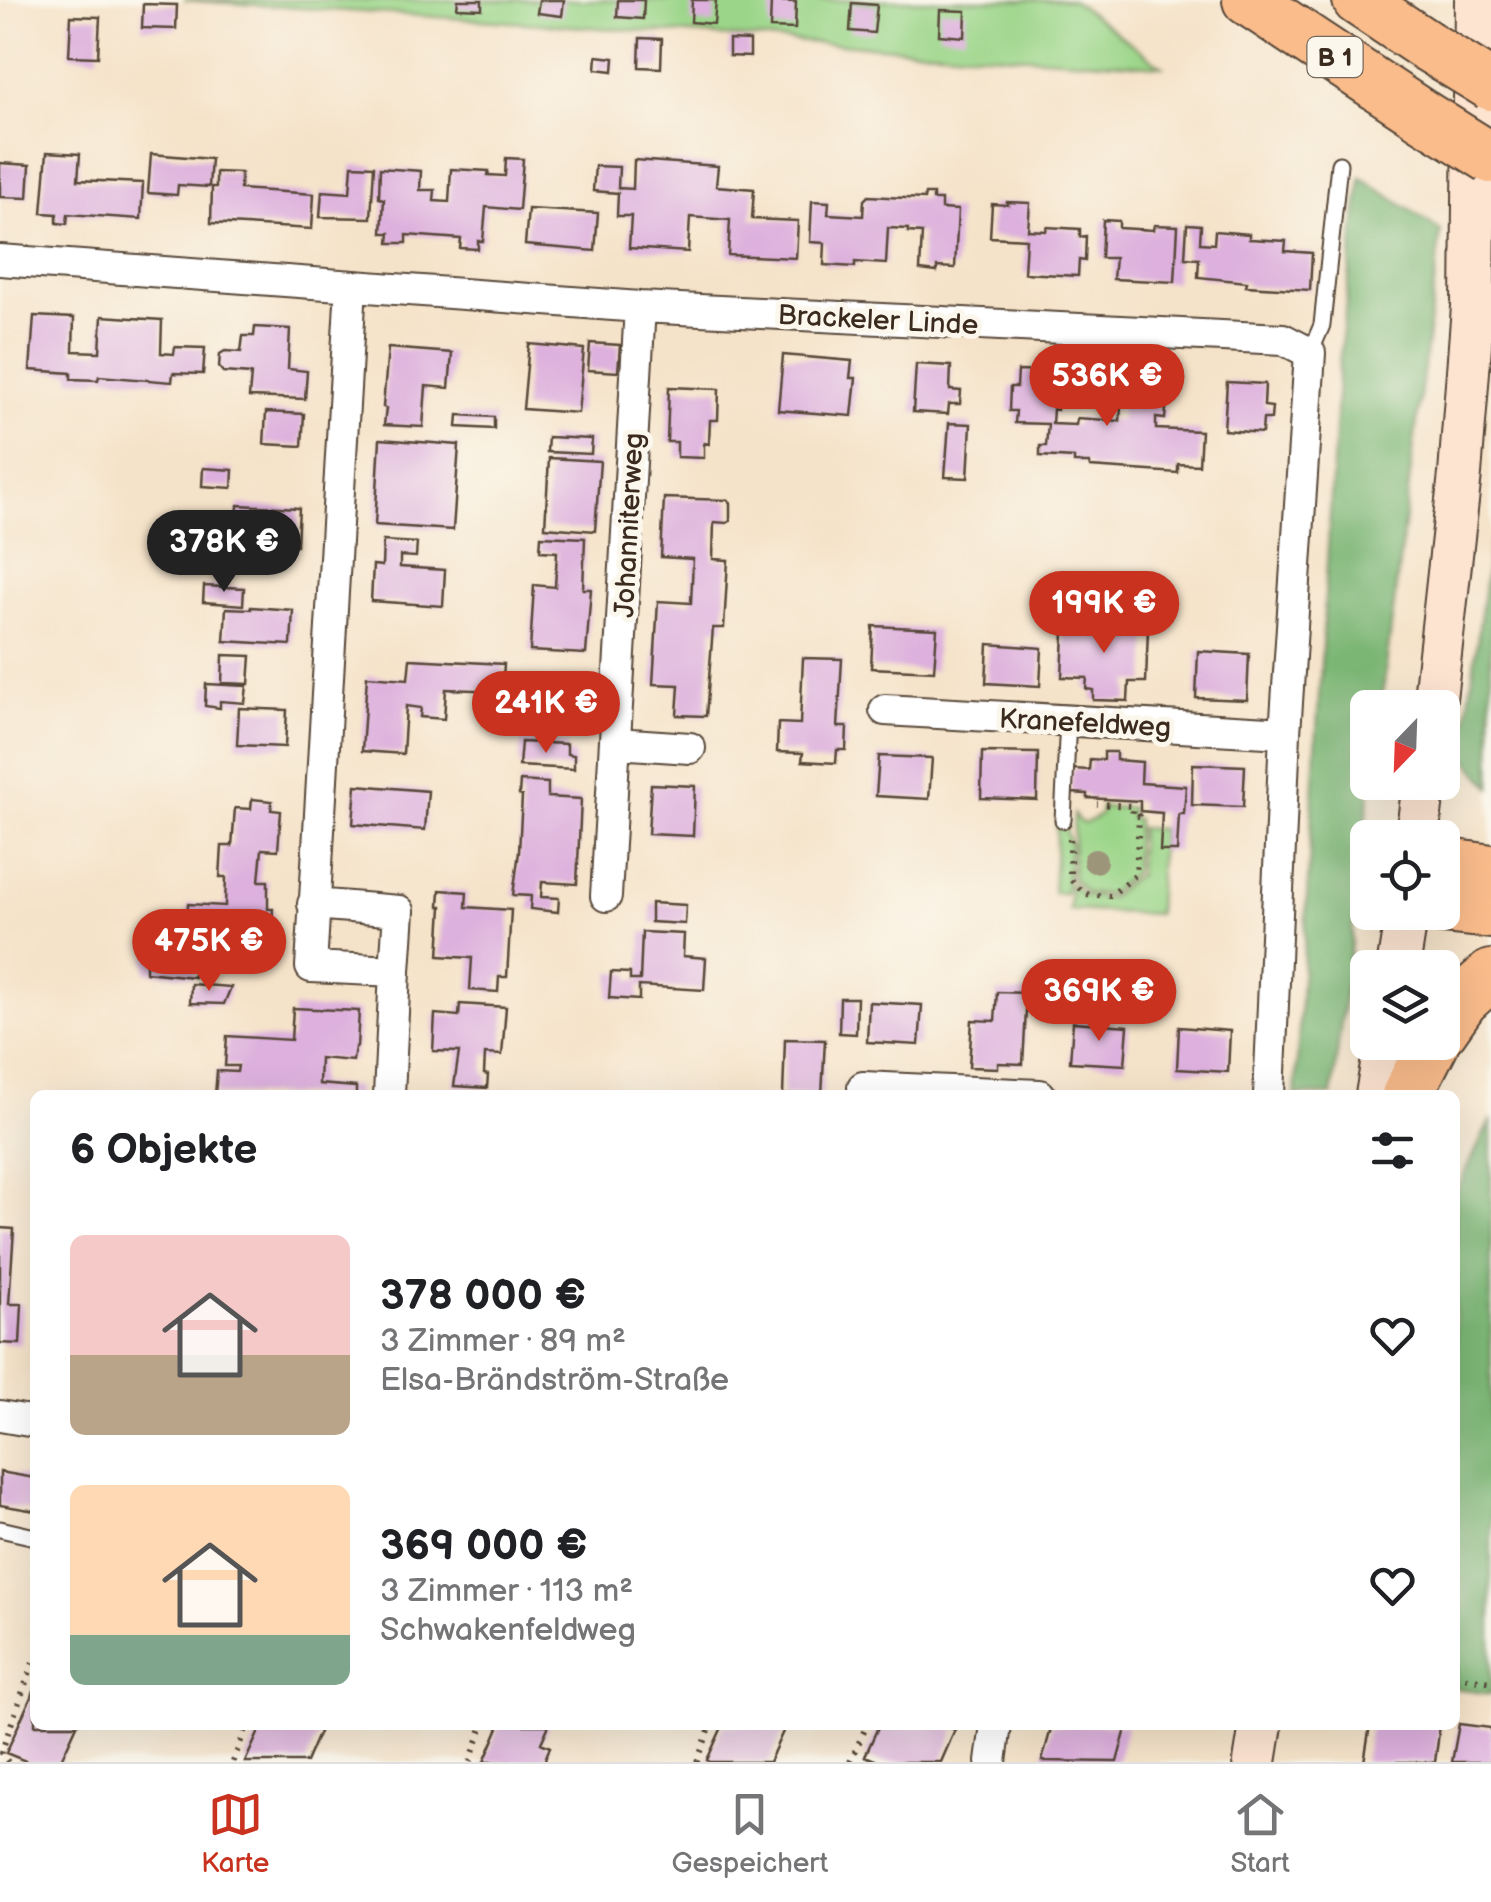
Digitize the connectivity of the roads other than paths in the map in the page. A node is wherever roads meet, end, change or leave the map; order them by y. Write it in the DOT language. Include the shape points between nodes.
graph roads {
  1 [pos="1248,0"];
  2 [pos="1358,0"];
  3 [pos="1476,0"];
  4 [pos="1491,85"];
  5 [pos="1491,158"];
  6 [pos="1339,164"];
  7 [pos="0,260"];
  8 [pos="351,286"];
  9 [pos="640,307"];
  10 [pos="1310,353"];
  11 [pos="1436,690"];
  12 [pos="884,710"];
  13 [pos="1068,720"];
  14 [pos="1285,733"];
  15 [pos="616,743"];
  16 [pos="690,748"];
  17 [pos="1063,820"];
  18 [pos="1460,866"];
  19 [pos="1491,870"];
  20 [pos="606,896"];
  21 [pos="313,904"];
  22 [pos="1460,910"];
  23 [pos="1491,913"];
  24 [pos="395,971"];
  25 [pos="1491,975"];
  26 [pos="1460,1005"];
  27 [pos="1383,1060"];
  28 [pos="1424,1060"];
  29 [pos="863,1088"];
  30 [pos="389,1090"];
  31 [pos="914,1090"];
  32 [pos="1269,1090"];
  33 [pos="1379,1090"];
  34 [pos="1409,1090"];
  35 [pos="0,1416"];
  36 [pos="30,1421"];
  37 [pos="0,1529"];
  38 [pos="30,1536"];
  39 [pos="995,1730"];
  40 [pos="1261,1730"];
  41 [pos="991,1762"];
  42 [pos="1256,1762"];
  1 -- 5 [label="highway, B 1, bridge"];
  2 -- 4 [label="highway, B 1, bridge"];
  3 -- 11 [label="main road" via="1474,306"];
  6 -- 10 [label="lane" via="1322,324"];
  7 -- 8 [label="street, Brackeler Linde"];
  8 -- 9 [label="street, Brackeler Linde"];
  8 -- 21 [label="street"];
  9 -- 10 [label="street, Brackeler Linde" via="1283,338"];
  9 -- 15 [label="street, Johanniterweg"];
  10 -- 14 [label="street"];
  12 -- 13 [label="street, Kranefeldweg"];
  13 -- 14 [label="street, Kranefeldweg"];
  13 -- 17 [label="lane"];
  14 -- 32 [label="street"];
  15 -- 16 [label="street"];
  15 -- 20 [label="street, Johanniterweg"];
  18 -- 19 [label="highway"];
  21 -- 24 [label="street" via="399,912"];
  21 -- 24 [label="street" via="311,967"];
  22 -- 23 [label="highway"];
  24 -- 30 [label="street"];
  25 -- 26 [label="highway"];
  27 -- 33 [label="main road"];
  28 -- 34 [label="highway"];
  29 -- 31 [label="street"];
  35 -- 36 [label="street"];
  37 -- 38 [label="lane"];
  39 -- 41 [label="street"];
  40 -- 42 [label="main road"];
}
